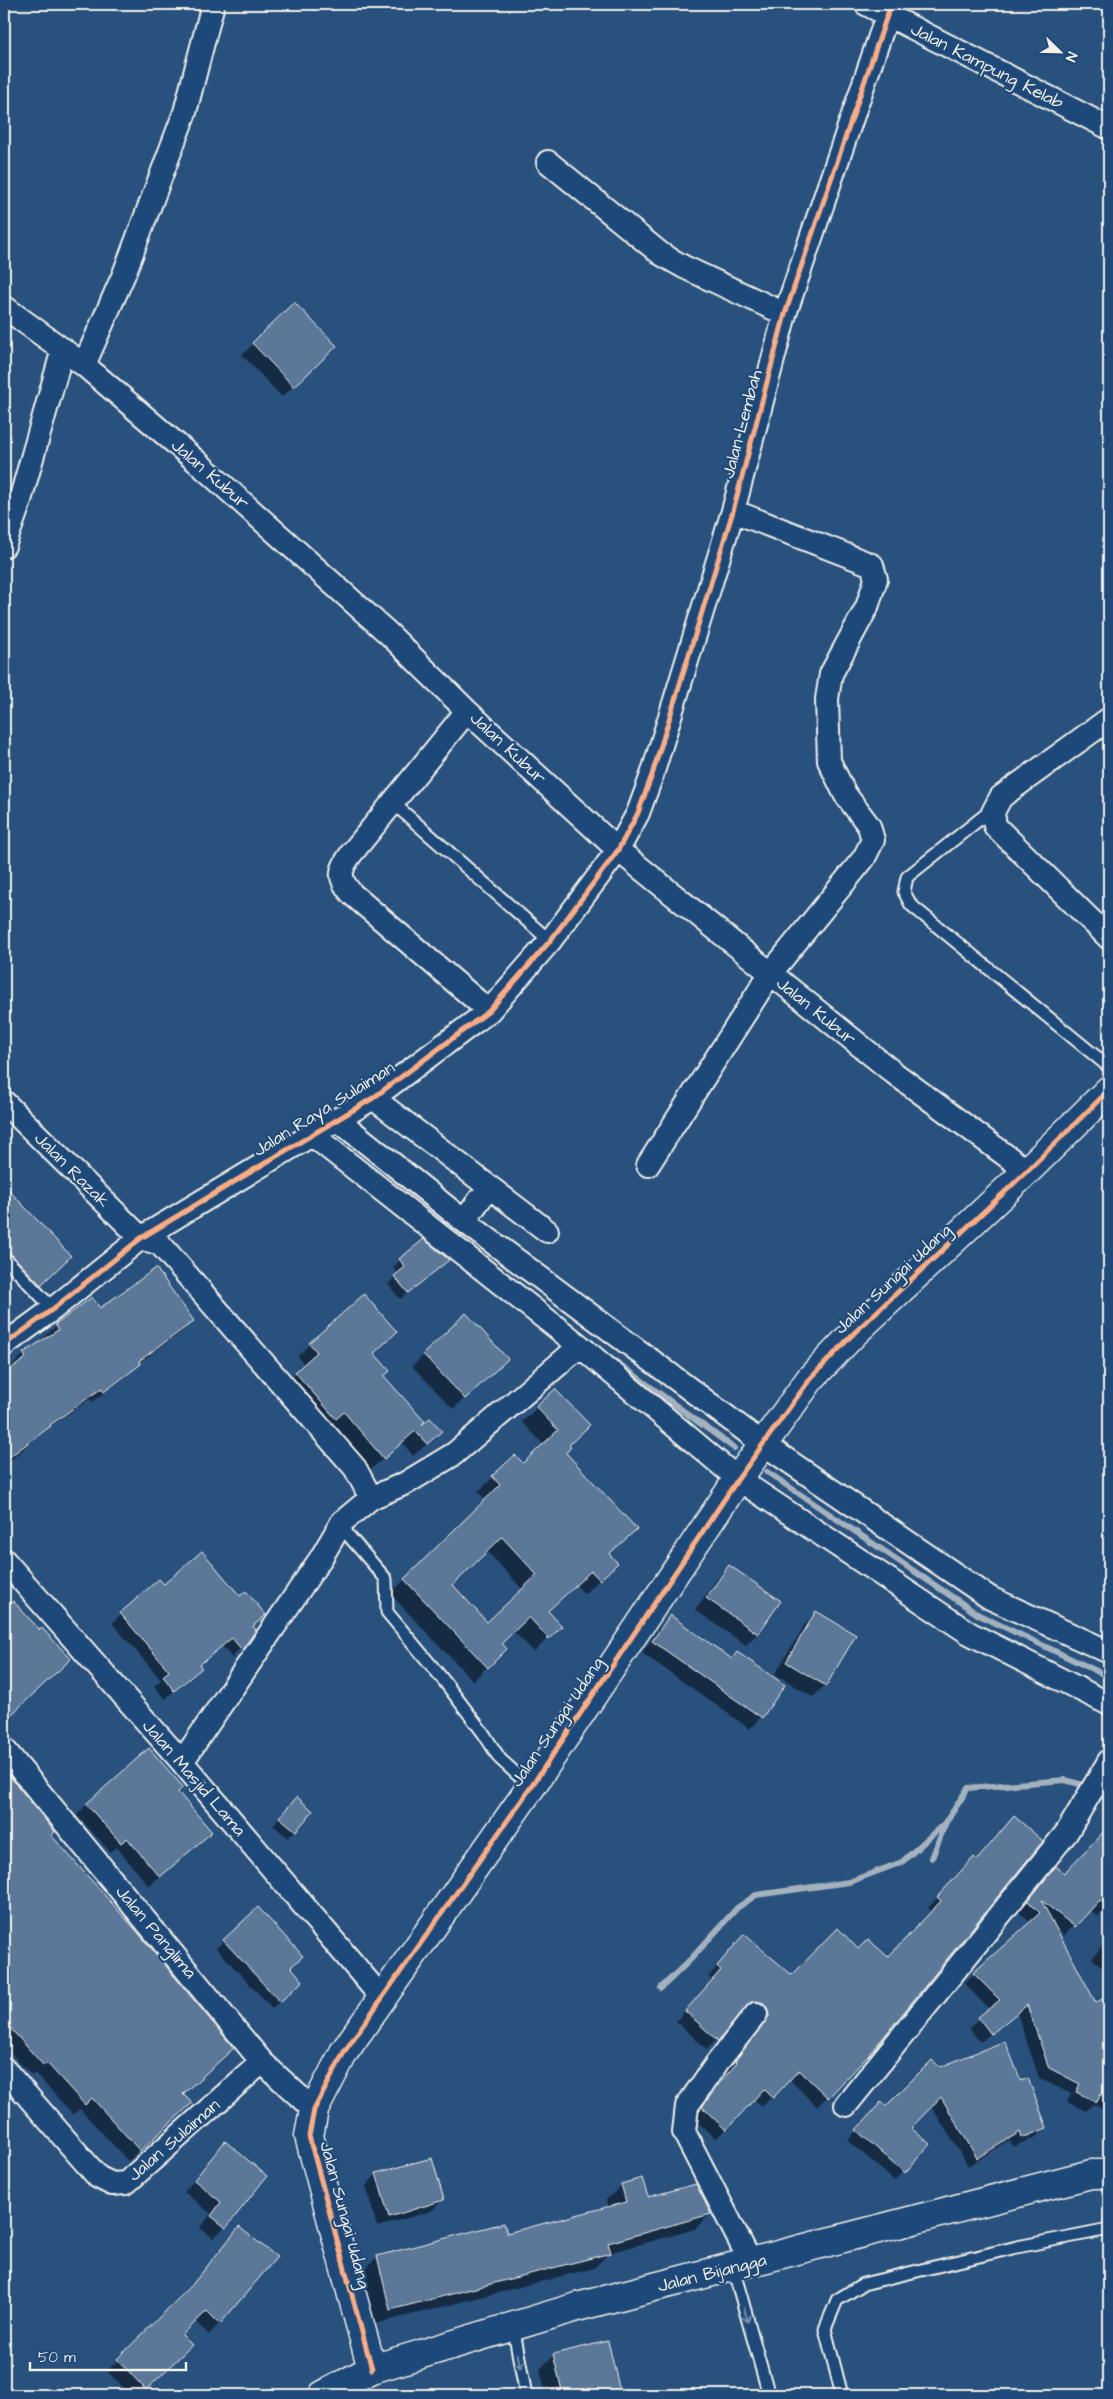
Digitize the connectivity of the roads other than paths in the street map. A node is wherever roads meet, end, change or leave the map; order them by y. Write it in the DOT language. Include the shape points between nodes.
graph roads {
  1 [pos="213,4"];
  2 [pos="866,4"];
  3 [pos="888,9"];
  4 [pos="1109,128"];
  5 [pos="548,162"];
  6 [pos="4,308"];
  7 [pos="786,314"];
  8 [pos="63,349"];
  9 [pos="84,365"];
  10 [pos="733,511"];
  11 [pos="4,546"];
  12 [pos="467,711"];
  13 [pos="1109,719"];
  14 [pos="392,802"];
  15 [pos="996,806"];
  16 [pos="618,850"];
  17 [pos="1109,938"];
  18 [pos="550,941"];
  19 [pos="770,974"];
  20 [pos="489,1011"];
  21 [pos="1109,1067"];
  22 [pos="1109,1090"];
  23 [pos="373,1098"];
  24 [pos="4,1102"];
  25 [pos="338,1120"];
  26 [pos="311,1134"];
  27 [pos="648,1165"];
  28 [pos="1027,1172"];
  29 [pos="489,1187"];
  30 [pos="464,1221"];
  31 [pos="547,1231"];
  32 [pos="141,1238"];
  33 [pos="4,1257"];
  34 [pos="53,1309"];
  35 [pos="4,1345"];
  36 [pos="580,1346"];
  37 [pos="762,1443"];
  38 [pos="738,1479"];
  39 [pos="371,1498"];
  40 [pos="342,1522"];
  41 [pos="4,1560"];
  42 [pos="1107,1646"];
  43 [pos="1109,1704"];
  44 [pos="4,1749"];
  45 [pos="182,1762"];
  46 [pos="1109,1762"];
  47 [pos="531,1787"];
  48 [pos="382,1998"];
  49 [pos="756,2014"];
  50 [pos="262,2062"];
  51 [pos="4,2069"];
  52 [pos="846,2105"];
  53 [pos="314,2110"];
  54 [pos="1103,2172"];
  55 [pos="1109,2229"];
  56 [pos="742,2265"];
  57 [pos="512,2326"];
  58 [pos="372,2370"];
  59 [pos="323,2395"];
  60 [pos="526,2395"];
  61 [pos="769,2395"];
  62 [pos="842,2395"];
  1 -- 9 [label="street" via="185,112 124,274"];
  2 -- 3 [label="street, Jalan Kampung Kelab"];
  3 -- 4 [label="street, Jalan Kampung Kelab"];
  3 -- 7 [label="street, Jalan Lembah"];
  5 -- 7 [label="street" via="661,254"];
  6 -- 8 [label="street, Jalan Kubur"];
  7 -- 10 [label="street, Jalan Lembah"];
  8 -- 9 [label="street, Jalan Kubur"];
  8 -- 11 [label="street" via="20,504"];
  9 -- 12 [label="street, Jalan Kubur" via="390,634"];
  10 -- 16 [label="street, Jalan Lembah" via="652,774 638,813"];
  10 -- 19 [label="street" via="860,559 872,565 876,579 867,607 830,674 827,699 829,761 845,794 869,826 873,840 864,858"];
  12 -- 14 [label="street"];
  12 -- 16 [label="street, Jalan Kubur"];
  13 -- 15 [label="street" via="1001,796"];
  14 -- 18 [label="lane"];
  14 -- 20 [label="street" via="342,867 343,883"];
  15 -- 17 [label="street" via="994,826"];
  15 -- 21 [label="lane" via="907,877 904,892 910,905"];
  16 -- 18 [label="street, Jalan Raya Sulaiman"];
  16 -- 19 [label="street, Jalan Kubur"];
  18 -- 20 [label="street, Jalan Raya Sulaiman"];
  19 -- 27 [label="street"];
  19 -- 28 [label="street, Jalan Kubur" via="894,1073"];
  20 -- 23 [label="street, Jalan Raya Sulaiman"];
  22 -- 28 [label="street, Jalan Sungai Udang"];
  23 -- 25 [label="street, Jalan Raya Sulaiman"];
  23 -- 29 [label="street"];
  24 -- 32 [label="street, Jalan Razak"];
  25 -- 26 [label="street, Jalan Raya Sulaiman"];
  25 -- 30 [label="street"];
  26 -- 32 [label="street, Jalan Raya Sulaiman"];
  26 -- 36 [label="street"];
  28 -- 37 [label="street, Jalan Sungai Udang" via="842,1346 810,1379"];
  29 -- 30 [label="street"];
  29 -- 31 [label="street"];
  30 -- 37 [label="street"];
  32 -- 34 [label="street, Jalan Raya Sulaiman"];
  32 -- 39 [label="street" via="160,1244 355,1468"];
  33 -- 34 [label="lane"];
  34 -- 35 [label="street, Jalan Raya Sulaiman"];
  36 -- 38 [label="street"];
  36 -- 39 [label="street" via="454,1454 406,1483"];
  37 -- 38 [label="street, Jalan Sungai Udang"];
  37 -- 42 [label="street" via="990,1598"];
  38 -- 43 [label="street" via="970,1632"];
  38 -- 47 [label="street, Jalan Sungai Udang"];
  39 -- 40 [label="street"];
  40 -- 45 [label="street"];
  40 -- 47 [label="lane" via="348,1535 386,1579 387,1612 441,1677 500,1759"];
  41 -- 45 [label="street, Jalan Masjid Lama"];
  44 -- 50 [label="street, Jalan Panglima"];
  45 -- 48 [label="street, Jalan Masjid Lama"];
  46 -- 52 [label="street" via="1067,1832"];
  47 -- 48 [label="street, Jalan Sungai Udang"];
  48 -- 53 [label="street, Jalan Sungai Udang" via="344,2052"];
  49 -- 56 [label="street" via="686,2106 684,2132"];
  50 -- 51 [label="street, Jalan Sulaiman" via="126,2183 112,2184 98,2177"];
  50 -- 53 [label="street, Jalan Panglima"];
  53 -- 58 [label="street, Jalan Sungai Udang" via="309,2136"];
  54 -- 56 [label="street, Jalan Bijangga"];
  55 -- 62 [label="lane" via="1017,2247 863,2284 846,2294 837,2300 825,2329"];
  56 -- 57 [label="street, Jalan Bijangga"];
  56 -- 61 [label="lane, one-way"];
  57 -- 58 [label="street, Jalan Bijangga"];
  57 -- 60 [label="lane, one-way"];
  58 -- 59 [label="street, Jalan Bijangga"];
}
